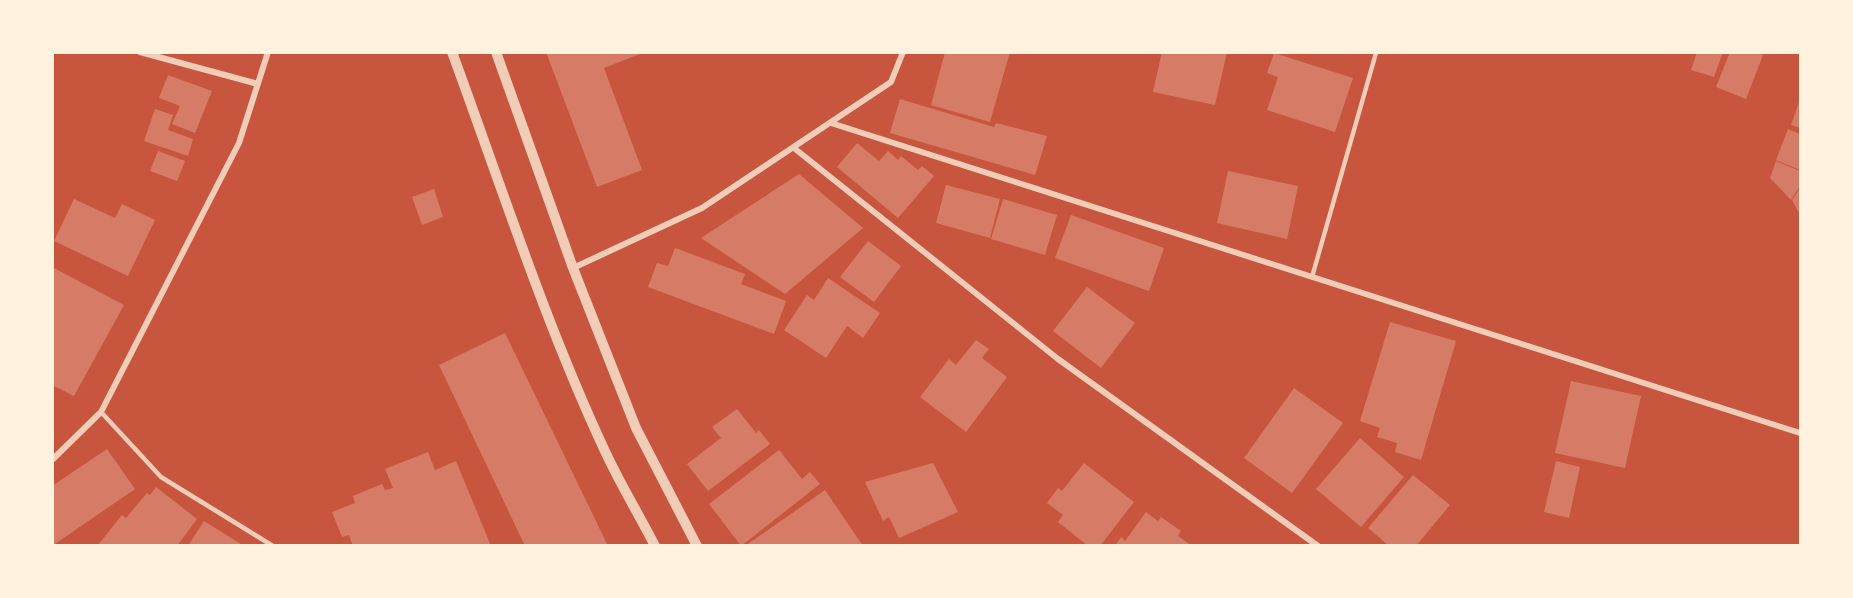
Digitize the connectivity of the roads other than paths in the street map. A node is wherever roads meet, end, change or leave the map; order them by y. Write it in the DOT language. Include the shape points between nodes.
graph roads {
  1 [pos="140,52"];
  2 [pos="268,52"];
  3 [pos="452,52"];
  4 [pos="496,52"];
  5 [pos="903,52"];
  6 [pos="1376,53"];
  7 [pos="258,84"];
  8 [pos="831,123"];
  9 [pos="794,148"];
  10 [pos="573,268"];
  11 [pos="1312,277"];
  12 [pos="101,412"];
  13 [pos="1800,433"];
  14 [pos="52,460"];
  15 [pos="273,546"];
  16 [pos="655,546"];
  17 [pos="697,546"];
  18 [pos="1318,546"];
  1 -- 7 [label="street"];
  2 -- 7 [label="street"];
  3 -- 16 [label="street" via="530,271 604,450"];
  4 -- 10 [label="street"];
  5 -- 8 [label="street" via="891,82"];
  6 -- 11 [label="lane"];
  7 -- 12 [label="street" via="239,143"];
  8 -- 9 [label="street"];
  8 -- 11 [label="street"];
  9 -- 10 [label="street" via="702,208"];
  9 -- 18 [label="street" via="1058,359"];
  10 -- 17 [label="street" via="636,428"];
  11 -- 13 [label="street"];
  12 -- 14 [label="street"];
  12 -- 15 [label="lane" via="161,477"];
}
